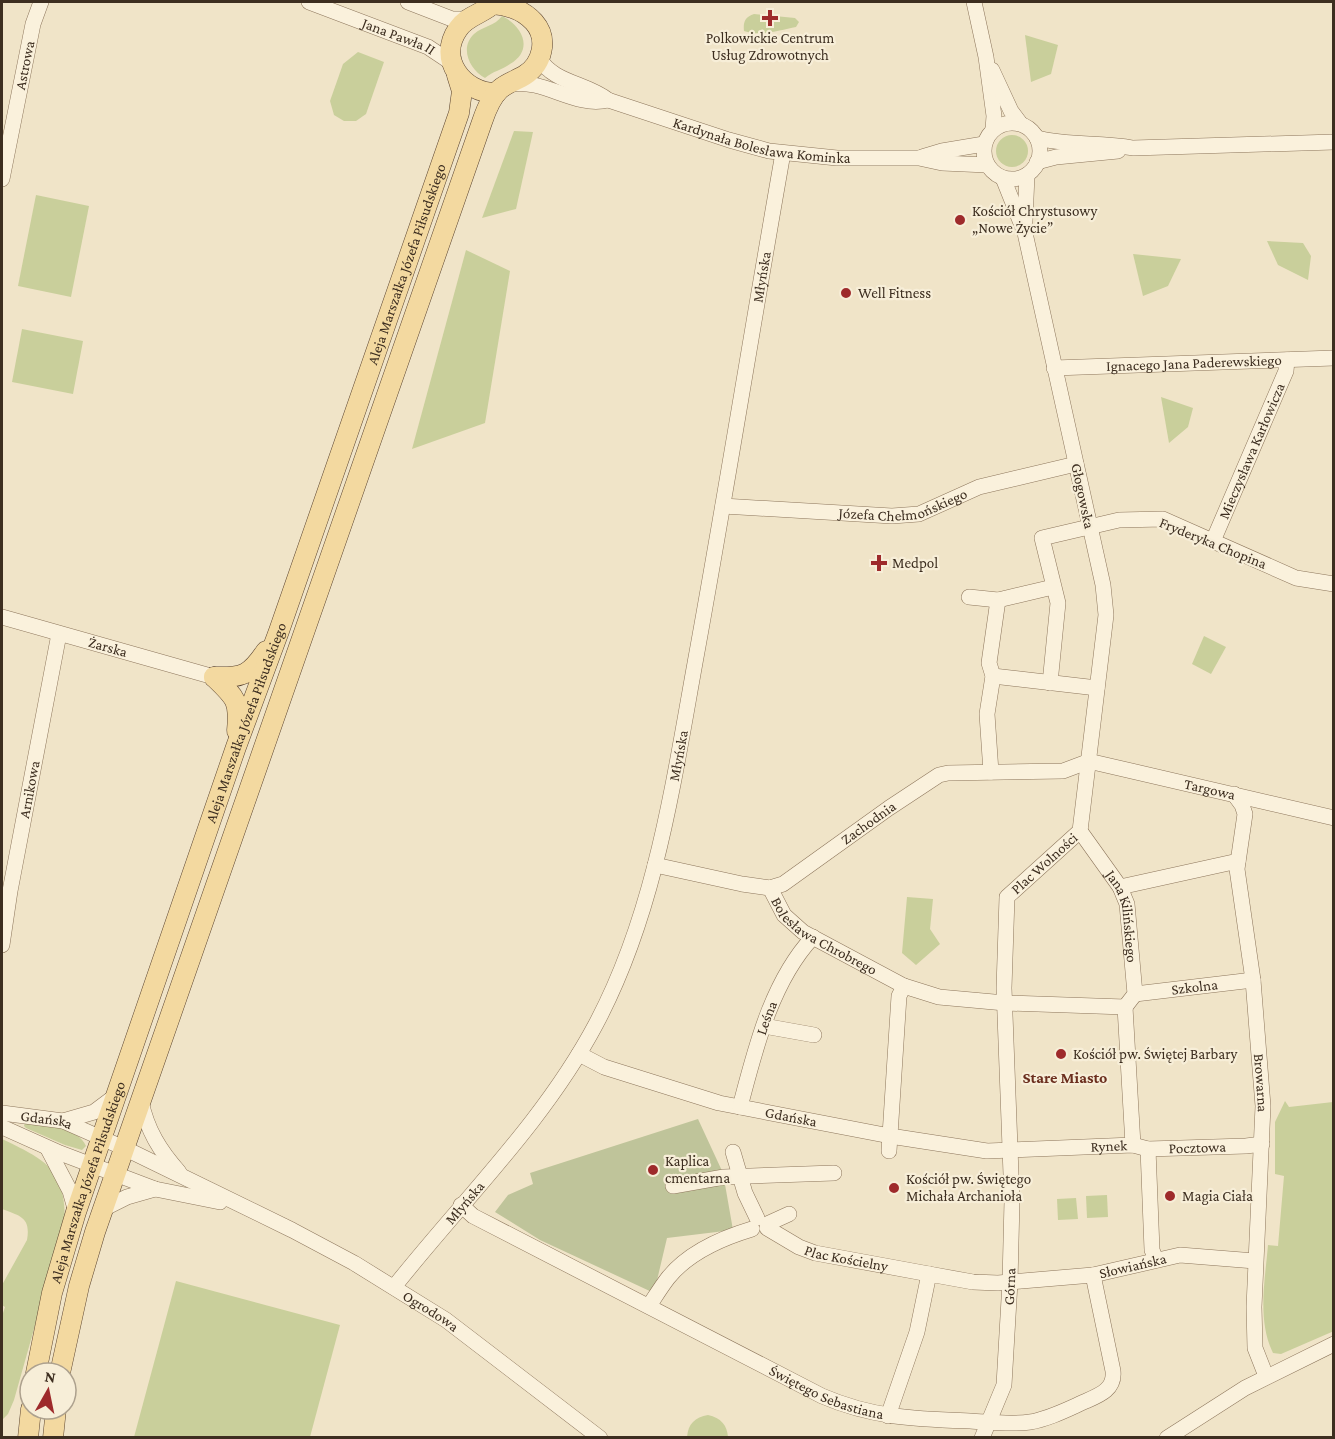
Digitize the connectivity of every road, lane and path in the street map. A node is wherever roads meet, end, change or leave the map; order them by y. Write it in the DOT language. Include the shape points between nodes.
graph roads {
  1 [pos="33,2"];
  2 [pos="41,2"];
  3 [pos="309,2"];
  4 [pos="408,2"];
  5 [pos="528,2"];
  6 [pos="974,2"];
  7 [pos="494,3"];
  8 [pos="467,19"];
  9 [pos="33,24"];
  10 [pos="537,25"];
  11 [pos="986,57"];
  12 [pos="539,58"];
  13 [pos="455,69"];
  14 [pos="501,89"];
  15 [pos="608,100"];
  16 [pos="1020,123"];
  17 [pos="993,129"];
  18 [pos="1037,138"];
  19 [pos="1334,142"];
  20 [pos="984,144"];
  21 [pos="1133,148"];
  22 [pos="783,153"];
  23 [pos="920,158"];
  24 [pos="1038,162"];
  25 [pos="987,165"];
  26 [pos="1027,175"];
  27 [pos="1003,178"];
  28 [pos="2,179"];
  29 [pos="1025,233"];
  30 [pos="1334,358"];
  31 [pos="1287,360"];
  32 [pos="1054,368"];
  33 [pos="1076,464"];
  34 [pos="723,506"];
  35 [pos="1090,527"];
  36 [pos="1213,542"];
  37 [pos="1334,584"];
  38 [pos="1053,587"];
  39 [pos="969,597"];
  40 [pos="998,600"];
  41 [pos="2,617"];
  42 [pos="279,631"];
  43 [pos="59,634"];
  44 [pos="993,676"];
  45 [pos="214,677"];
  46 [pos="1050,682"];
  47 [pos="1097,688"];
  48 [pos="236,747"];
  49 [pos="1087,762"];
  50 [pos="991,772"];
  51 [pos="1234,794"];
  52 [pos="1334,818"];
  53 [pos="1080,831"];
  54 [pos="1238,861"];
  55 [pos="655,865"];
  56 [pos="1120,887"];
  57 [pos="770,888"];
  58 [pos="6,891"];
  59 [pos="813,937"];
  60 [pos="2,945"];
  61 [pos="1253,980"];
  62 [pos="904,986"];
  63 [pos="1135,994"];
  64 [pos="1005,1003"];
  65 [pos="1125,1007"];
  66 [pos="764,1026"];
  67 [pos="814,1035"];
  68 [pos="579,1054"];
  69 [pos="118,1094"];
  70 [pos="141,1101"];
  71 [pos="740,1107"];
  72 [pos="2,1113"];
  73 [pos="63,1121"];
  74 [pos="2,1127"];
  75 [pos="102,1139"];
  76 [pos="890,1144"];
  77 [pos="1262,1144"];
  78 [pos="1132,1145"];
  79 [pos="124,1148"];
  80 [pos="48,1149"];
  81 [pos="1010,1149"];
  82 [pos="1148,1149"];
  83 [pos="734,1152"];
  84 [pos="94,1166"];
  85 [pos="834,1173"];
  86 [pos="116,1174"];
  87 [pos="741,1176"];
  88 [pos="183,1177"];
  89 [pos="673,1186"];
  90 [pos="155,1189"];
  91 [pos="461,1205"];
  92 [pos="246,1208"];
  93 [pos="104,1209"];
  94 [pos="76,1212"];
  95 [pos="789,1214"];
  96 [pos="761,1225"];
  97 [pos="1156,1260"];
  98 [pos="1255,1261"];
  99 [pos="929,1274"];
  100 [pos="1093,1275"];
  101 [pos="1010,1282"];
  102 [pos="394,1287"];
  103 [pos="649,1306"];
  104 [pos="1334,1344"];
  105 [pos="38,1361"];
  106 [pos="63,1361"];
  107 [pos="1266,1376"];
  108 [pos="888,1416"];
  109 [pos="30,1421"];
  110 [pos="55,1421"];
  111 [pos="989,1422"];
  112 [pos="28,1437"];
  113 [pos="53,1437"];
  114 [pos="600,1437"];
  115 [pos="982,1437"];
  116 [pos="1167,1437"];
  1 -- 9 [label="street, Astrowa"];
  2 -- 9 [label="street, Astrowa"];
  3 -- 13 [label="street, Jana Pawła II" via="428,47"];
  4 -- 8 [label="street" via="452,19"];
  5 -- 10 [label="main road"];
  6 -- 11 [label="street"];
  7 -- 8 [label="main road"];
  7 -- 10 [label="main road" via="516,9"];
  8 -- 13 [label="main road" via="452,42"];
  9 -- 28 [label="street, Astrowa"];
  10 -- 12 [label="main road" via="542,41"];
  11 -- 16 [label="street" via="1008,107"];
  11 -- 17 [label="street"];
  12 -- 14 [label="main road" via="530,72"];
  12 -- 15 [label="street, Kardynała Bolesława Kominka" via="555,75"];
  13 -- 14 [label="main road" via="469,86 479,91"];
  13 -- 42 [label="main road, Aleja Marszałka Józefa Piłsudskiego" via="462,91 459,113"];
  14 -- 15 [label="street, Kardynała Bolesława Kominka" via="532,83 581,99"];
  14 -- 70 [label="main road, Aleja Marszałka Józefa Piłsudskiego" via="485,112 436,249"];
  15 -- 22 [label="street, Kardynała Bolesława Kominka" via="746,145"];
  16 -- 17 [label="street" via="1006,123"];
  16 -- 18 [label="street"];
  17 -- 20 [label="street"];
  18 -- 21 [label="street"];
  18 -- 24 [label="street"];
  19 -- 21 [label="street"];
  20 -- 23 [label="street, Kardynała Bolesława Kominka"];
  20 -- 25 [label="street"];
  21 -- 24 [label="street"];
  22 -- 23 [label="street, Kardynała Bolesława Kominka" via="837,158"];
  22 -- 34 [label="street, Młyńska"];
  23 -- 25 [label="street, Kardynała Bolesława Kominka"];
  24 -- 26 [label="street"];
  25 -- 27 [label="street"];
  26 -- 27 [label="street"];
  26 -- 29 [label="street, Głogowska"];
  27 -- 29 [label="street, Głogowska"];
  29 -- 32 [label="street, Głogowska"];
  30 -- 31 [label="street, Ignacego Jana Paderewskiego"];
  31 -- 32 [label="street, Ignacego Jana Paderewskiego"];
  31 -- 36 [label="street, Mieczysława Karłowicza" via="1286,371"];
  32 -- 33 [label="street, Głogowska"];
  33 -- 34 [label="street, Józefa Chełmońskiego" via="979,487 927,511 908,515"];
  33 -- 35 [label="street, Głogowska"];
  34 -- 55 [label="street, Młyńska"];
  35 -- 36 [label="street, Fryderyka Chopina" via="1119,520 1163,519"];
  35 -- 38 [label="street, Fryderyka Chopina" via="1042,538"];
  35 -- 47 [label="street, Głogowska" via="1106,615"];
  36 -- 37 [label="street, Fryderyka Chopina" via="1296,578"];
  38 -- 40 [label="street"];
  38 -- 46 [label="street" via="1059,603"];
  39 -- 40 [label="street"];
  40 -- 44 [label="street" via="989,663"];
  41 -- 43 [label="street, Żarska"];
  42 -- 45 [label="main road" via="251,670 236,678"];
  42 -- 48 [label="main road, Aleja Marszałka Józefa Piłsudskiego"];
  43 -- 45 [label="street, Żarska"];
  43 -- 58 [label="street, Arnikowa"];
  44 -- 46 [label="street"];
  44 -- 50 [label="street" via="987,714"];
  45 -- 48 [label="main road" via="237,703"];
  46 -- 47 [label="street"];
  47 -- 49 [label="street, Głogowska"];
  48 -- 69 [label="main road, Aleja Marszałka Józefa Piłsudskiego"];
  49 -- 50 [label="street, Zachodnia" via="1063,771"];
  49 -- 51 [label="street, Targowa"];
  49 -- 53 [label="street, Plac Wolności"];
  50 -- 57 [label="street, Zachodnia" via="939,775 793,879"];
  51 -- 52 [label="street, Targowa"];
  51 -- 54 [label="street, Browarna" via="1245,814"];
  53 -- 56 [label="street, Jana Kilińskiego"];
  53 -- 64 [label="street, Plac Wolności" via="1007,897"];
  54 -- 56 [label="street"];
  54 -- 61 [label="street, Browarna"];
  55 -- 57 [label="street"];
  55 -- 68 [label="street, Młyńska" via="630,949 613,991"];
  56 -- 63 [label="street, Jana Kilińskiego" via="1127,904"];
  57 -- 59 [label="street, Bolesława Chrobrego" via="784,915"];
  58 -- 60 [label="street, Arnikowa"];
  59 -- 62 [label="street, Bolesława Chrobrego"];
  59 -- 66 [label="street, Leśna" via="784,979"];
  61 -- 63 [label="street, Szkolna"];
  61 -- 77 [label="street, Browarna" via="1263,1106"];
  62 -- 64 [label="street" via="939,997"];
  62 -- 76 [label="street" via="899,996"];
  63 -- 65 [label="street"];
  64 -- 65 [label="street"];
  64 -- 81 [label="street"];
  65 -- 78 [label="street, Rynek"];
  66 -- 67 [label="street"];
  66 -- 71 [label="street, Leśna"];
  68 -- 71 [label="street, Gdańska" via="604,1067"];
  68 -- 91 [label="street, Młyńska" via="540,1111"];
  69 -- 73 [label="street" via="94,1112"];
  69 -- 75 [label="main road, Aleja Marszałka Józefa Piłsudskiego"];
  70 -- 79 [label="main road, Aleja Marszałka Józefa Piłsudskiego"];
  70 -- 88 [label="street" via="145,1121 159,1148"];
  71 -- 76 [label="street, Gdańska"];
  72 -- 73 [label="street, Gdańska"];
  73 -- 75 [label="street, Gdańska"];
  74 -- 80 [label="street, Gdańska"];
  75 -- 79 [label="street, Gdańska"];
  75 -- 84 [label="main road, Aleja Marszałka Józefa Piłsudskiego"];
  76 -- 81 [label="street, Gdańska"];
  77 -- 82 [label="street, Pocztowa"];
  77 -- 98 [label="street, Browarna"];
  78 -- 81 [label="street, Rynek"];
  78 -- 82 [label="street, Pocztowa"];
  79 -- 86 [label="main road, Aleja Marszałka Józefa Piłsudskiego"];
  79 -- 88 [label="street, Ogrodowa"];
  80 -- 84 [label="street, Gdańska"];
  80 -- 94 [label="street" via="70,1191"];
  81 -- 101 [label="street, Górna"];
  82 -- 97 [label="street" via="1152,1250"];
  83 -- 87 [label="street"];
  84 -- 86 [label="street, Ogrodowa"];
  84 -- 94 [label="main road, Aleja Marszałka Józefa Piłsudskiego"];
  85 -- 87 [label="street"];
  86 -- 90 [label="street, Ogrodowa"];
  86 -- 93 [label="main road, Aleja Marszałka Józefa Piłsudskiego"];
  87 -- 89 [label="street"];
  87 -- 96 [label="street"];
  88 -- 92 [label="street, Ogrodowa"];
  90 -- 92 [label="street, Ogrodowa"];
  90 -- 93 [label="street"];
  91 -- 102 [label="street, Młyńska"];
  91 -- 103 [label="street, Świętego Sebastiana" via="473,1216"];
  92 -- 102 [label="street, Ogrodowa"];
  93 -- 106 [label="main road, Aleja Marszałka Józefa Piłsudskiego" via="79,1286"];
  94 -- 105 [label="main road, Aleja Marszałka Józefa Piłsudskiego" via="52,1293"];
  95 -- 96 [label="street"];
  96 -- 99 [label="street, Plac Kościelny" via="815,1252"];
  96 -- 103 [label="street" via="693,1255 669,1277"];
  97 -- 98 [label="street, Słowiańska" via="1180,1255"];
  97 -- 100 [label="street, Słowiańska"];
  98 -- 107 [label="street, Browarna" via="1255,1348"];
  99 -- 101 [label="street, Plac Kościelny" via="973,1282"];
  99 -- 108 [label="street" via="916,1332"];
  100 -- 101 [label="street, Słowiańska"];
  100 -- 111 [label="street, Świętego Sebastiana" via="1113,1371 1108,1390 1039,1419 1024,1423"];
  101 -- 111 [label="street, Górna" via="1004,1385"];
  102 -- 114 [label="street, Ogrodowa" via="486,1348"];
  103 -- 108 [label="street, Świętego Sebastiana" via="822,1396"];
  104 -- 107 [label="street"];
  107 -- 116 [label="street"];
  108 -- 111 [label="street, Świętego Sebastiana"];
  109 -- 112 [label="main road"];
  110 -- 113 [label="main road"];
  111 -- 115 [label="street, Górna"];
}
